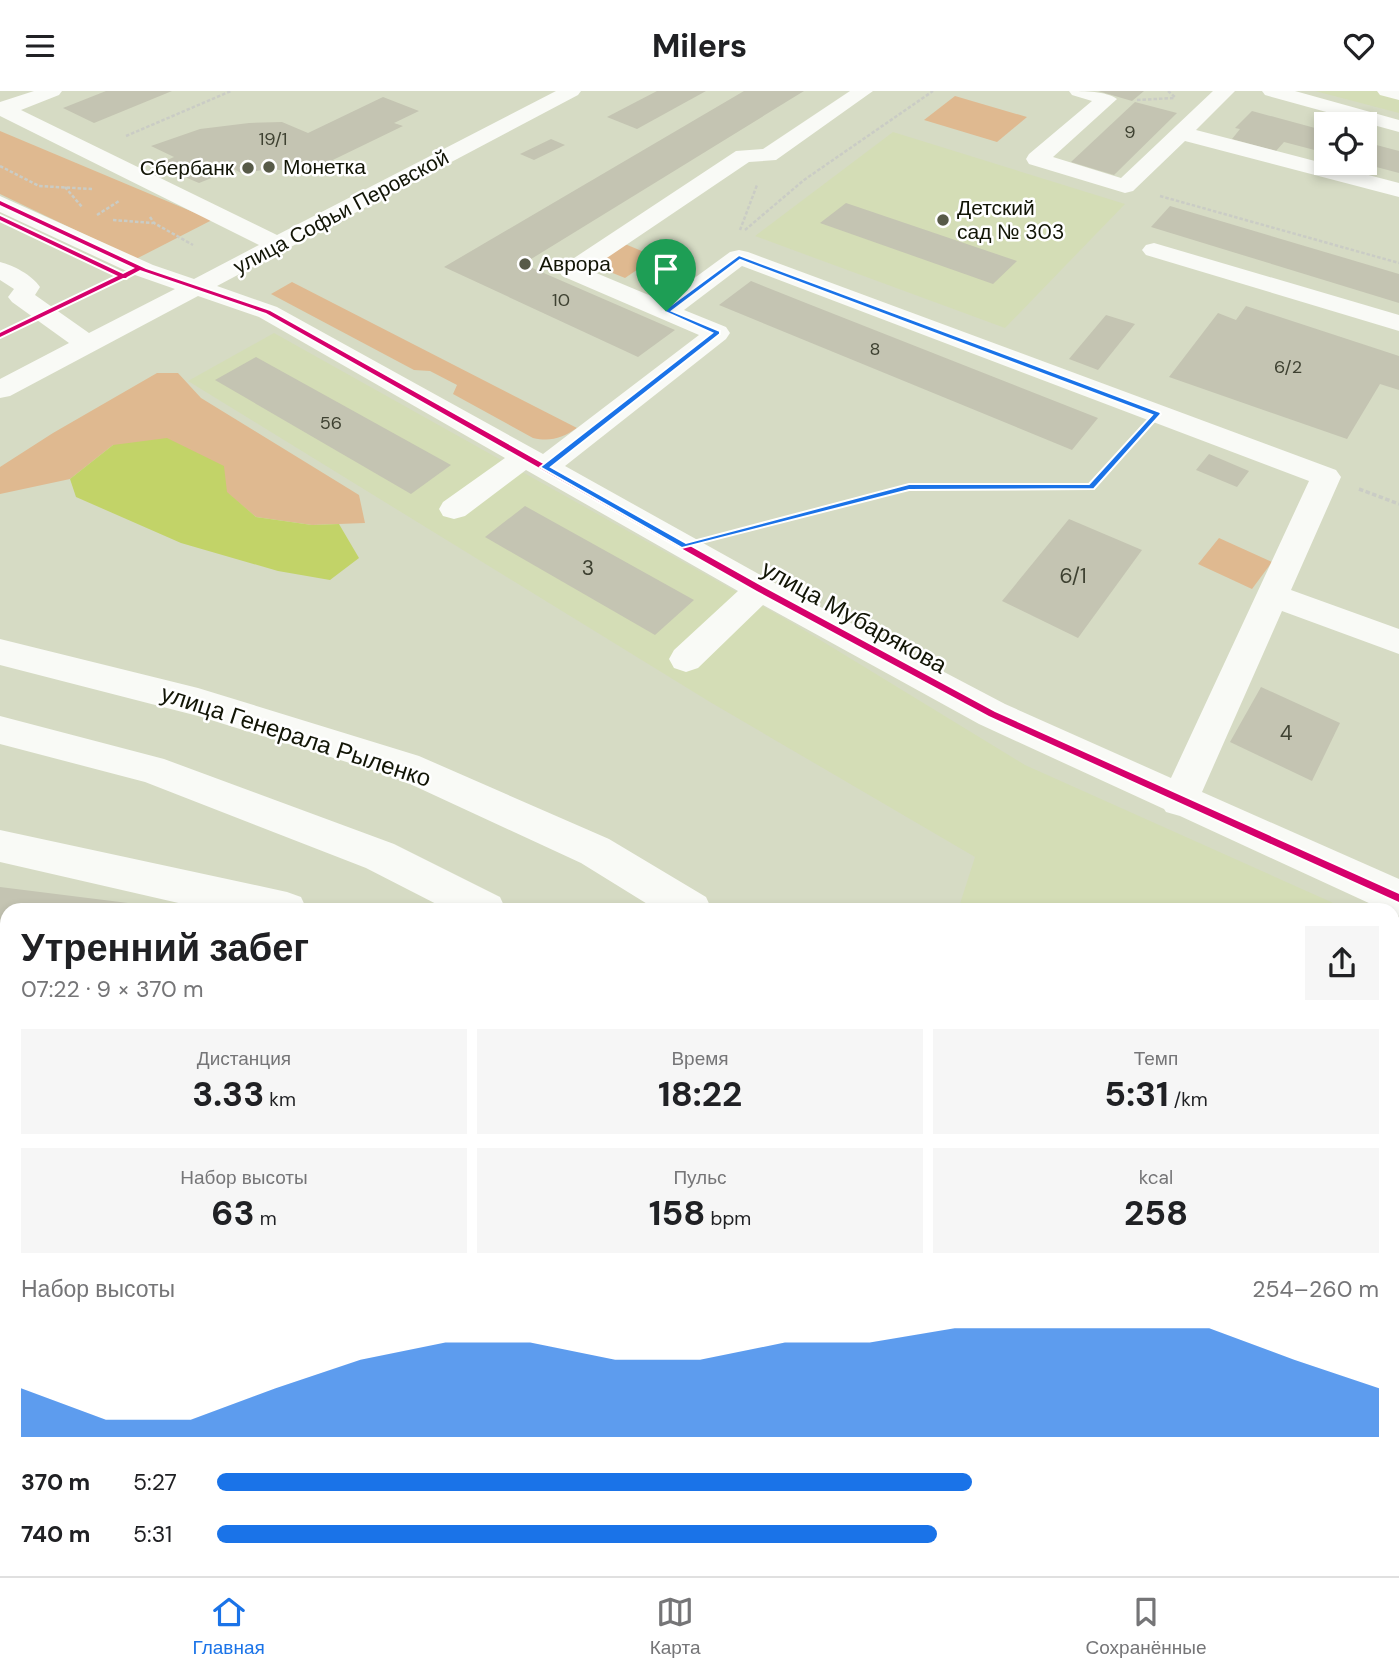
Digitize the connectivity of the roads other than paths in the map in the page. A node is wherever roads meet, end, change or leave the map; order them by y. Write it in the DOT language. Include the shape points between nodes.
graph roads {
  1 [pos="52,91"];
  2 [pos="570,91"];
  3 [pos="863,91"];
  4 [pos="1079,91"];
  5 [pos="1225,91"];
  6 [pos="1272,91"];
  7 [pos="1387,91"];
  8 [pos="1399,94"];
  9 [pos="2,109"];
  10 [pos="1399,126"];
  11 [pos="1181,133"];
  12 [pos="1399,190"];
  13 [pos="4,209"];
  14 [pos="278,245"];
  15 [pos="1154,250"];
  16 [pos="0,269"];
  17 [pos="196,288"];
  18 [pos="10,302"];
  19 [pos="666,311"];
  20 [pos="1399,323"];
  21 [pos="86,343"];
  22 [pos="3,388"];
  23 [pos="535,462"];
  24 [pos="454,509"];
  25 [pos="760,589"];
  26 [pos="1271,595"];
  27 [pos="1399,642"];
  28 [pos="0,652"];
  29 [pos="686,659"];
  30 [pos="0,730"];
  31 [pos="1179,801"];
  32 [pos="0,846"];
  33 [pos="1399,898"];
  34 [pos="256,903"];
  35 [pos="472,903"];
  36 [pos="680,903"];
  1 -- 9 [label="street"];
  2 -- 14 [label="street, улица Софьи Перовской"];
  3 -- 19 [label="street" via="768,155 744,156 571,271"];
  4 -- 11 [label="street" via="1107,99 1037,159 1125,186"];
  5 -- 11 [label="street"];
  6 -- 10 [label="street"];
  7 -- 8 [label="street"];
  9 -- 14 [label="street" via="143,188"];
  11 -- 12 [label="street"];
  13 -- 17 [label="street, улица Мубарякова"];
  14 -- 17 [label="street, улица Софьи Перовской"];
  15 -- 20 [label="street"];
  16 -- 18 [label="street" via="28,286"];
  17 -- 21 [label="street, улица Софьи Перовской"];
  17 -- 23 [label="street, улица Мубарякова" via="268,312"];
  18 -- 21 [label="street"];
  19 -- 23 [label="street" via="717,333"];
  19 -- 26 [label="street" via="739,257 1325,477"];
  21 -- 22 [label="street, улица Софьи Перовской"];
  23 -- 24 [label="street"];
  23 -- 25 [label="street, улица Мубарякова"];
  25 -- 29 [label="street"];
  25 -- 31 [label="street, улица Мубарякова" via="992,714"];
  26 -- 27 [label="street"];
  26 -- 31 [label="street"];
  28 -- 36 [label="street, улица Генерала Рыленко" via="198,702 406,765 595,852"];
  30 -- 35 [label="street" via="151,769 380,856"];
  31 -- 33 [label="street, улица Мубарякова"];
  32 -- 34 [label="street"];
}
